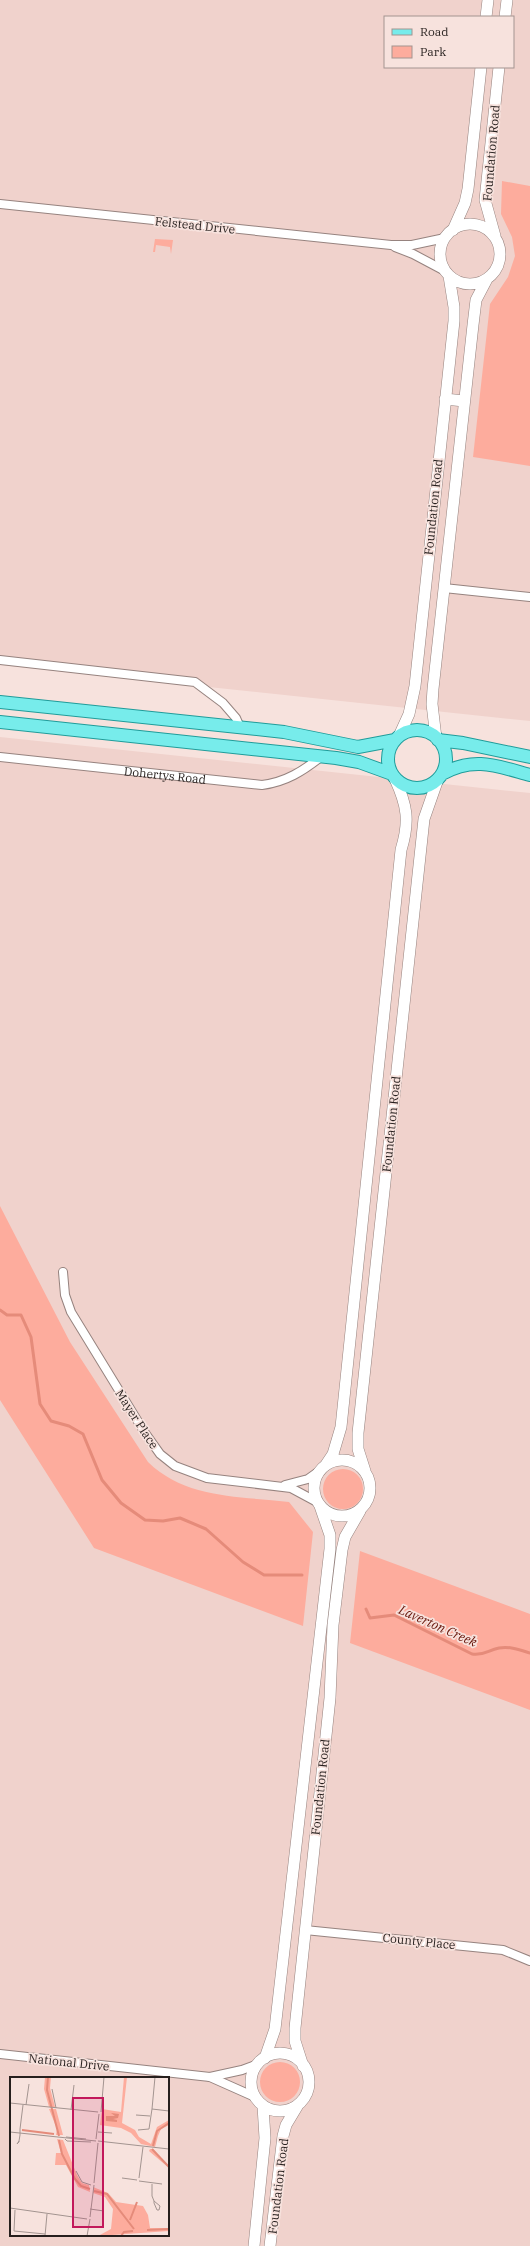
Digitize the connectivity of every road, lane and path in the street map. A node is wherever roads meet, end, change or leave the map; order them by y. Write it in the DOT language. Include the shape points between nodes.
graph roads {
  1 [pos="488,0"];
  2 [pos="507,0"];
  3 [pos="486,16"];
  4 [pos="505,16"];
  5 [pos="481,68"];
  6 [pos="499,68"];
  7 [pos="0,204"];
  8 [pos="453,230"];
  9 [pos="495,237"];
  10 [pos="445,238"];
  11 [pos="391,245"];
  12 [pos="447,274"];
  13 [pos="487,279"];
  14 [pos="445,399"];
  15 [pos="464,401"];
  16 [pos="444,588"];
  17 [pos="530,597"];
  18 [pos="0,660"];
  19 [pos="0,702"];
  20 [pos="0,722"];
  21 [pos="240,727"];
  22 [pos="397,738"];
  23 [pos="437,739"];
  24 [pos="322,756"];
  25 [pos="0,757"];
  26 [pos="530,757"];
  27 [pos="530,775"];
  28 [pos="393,776"];
  29 [pos="440,776"];
  30 [pos="63,1272"];
  31 [pos="323,1468"];
  32 [pos="365,1471"];
  33 [pos="278,1486"];
  34 [pos="319,1504"];
  35 [pos="360,1511"];
  36 [pos="305,1930"];
  37 [pos="530,1961"];
  38 [pos="0,2054"];
  39 [pos="261,2061"];
  40 [pos="303,2066"];
  41 [pos="210,2077"];
  42 [pos="255,2097"];
  43 [pos="298,2105"];
  44 [pos="263,2106"];
  45 [pos="254,2246"];
  46 [pos="270,2246"];
  1 -- 3 [label="street"];
  2 -- 4 [label="street"];
  5 -- 8 [label="street, Foundation Road" via="468,190"];
  6 -- 9 [label="street, Foundation Road" via="485,200"];
  7 -- 11 [label="street, Felstead Drive"];
  8 -- 9 [label="street" via="476,225 489,230"];
  8 -- 10 [label="street"];
  9 -- 13 [label="street" via="500,260 494,273"];
  10 -- 11 [label="street, Felstead Drive" via="412,245"];
  10 -- 12 [label="street" via="440,255"];
  11 -- 12 [label="street, Felstead Drive" via="413,254"];
  12 -- 13 [label="street" via="458,282 468,284"];
  12 -- 14 [label="street, Foundation Road" via="454,307 454,321"];
  13 -- 15 [label="street, Foundation Road" via="476,300"];
  14 -- 15 [label="street"];
  14 -- 22 [label="street, Foundation Road" via="415,686 409,714"];
  15 -- 16 [label="street, Foundation Road"];
  16 -- 17 [label="street"];
  16 -- 23 [label="street, Foundation Road" via="432,704"];
  18 -- 21 [label="street" via="195,682 224,703"];
  19 -- 21 [label="main road"];
  20 -- 24 [label="main road"];
  21 -- 22 [label="main road" via="284,732 358,746"];
  22 -- 23 [label="main road" via="410,731 421,731"];
  22 -- 28 [label="main road" via="388,756"];
  23 -- 26 [label="main road"];
  23 -- 29 [label="main road" via="446,756"];
  24 -- 25 [label="street, Dohertys Road" via="292,777 262,785"];
  24 -- 28 [label="main road" via="359,762"];
  27 -- 29 [label="main road" via="485,763 462,765"];
  28 -- 29 [label="main road" via="405,786 417,788 428,786"];
  28 -- 31 [label="street, Foundation Road" via="407,813 405,837 401,850 341,1426 333,1454"];
  29 -- 32 [label="street, Foundation Road" via="424,819 358,1433 358,1449"];
  30 -- 33 [label="street, Mayer Place" via="65,1295 71,1312 160,1454 175,1466 207,1478"];
  31 -- 32 [label="street" via="333,1462 346,1460"];
  31 -- 33 [label="street, Mayer Place" via="296,1484"];
  31 -- 34 [label="street" via="314,1484"];
  32 -- 35 [label="street" via="371,1487 366,1504"];
  33 -- 34 [label="street, Mayer Place" via="290,1488"];
  34 -- 35 [label="street" via="331,1514 344,1517"];
  34 -- 39 [label="street, Foundation Road" via="330,1535 330,1549 275,2029"];
  35 -- 36 [label="street, Foundation Road" via="345,1537 342,1550 333,1625 330,1698"];
  36 -- 37 [label="street, County Place" via="503,1950"];
  36 -- 40 [label="street, Foundation Road" via="295,2028 295,2041"];
  38 -- 41 [label="street, National Drive"];
  39 -- 40 [label="street" via="273,2054 290,2055"];
  39 -- 41 [label="street, National Drive" via="242,2070"];
  39 -- 42 [label="street" via="251,2080"];
  40 -- 43 [label="street" via="309,2082 308,2090"];
  41 -- 42 [label="street, National Drive"];
  42 -- 44 [label="street"];
  43 -- 44 [label="street" via="281,2111"];
  43 -- 46 [label="street, Foundation Road" via="286,2125 283,2136"];
  44 -- 45 [label="street, Foundation Road" via="265,2138"];
}
